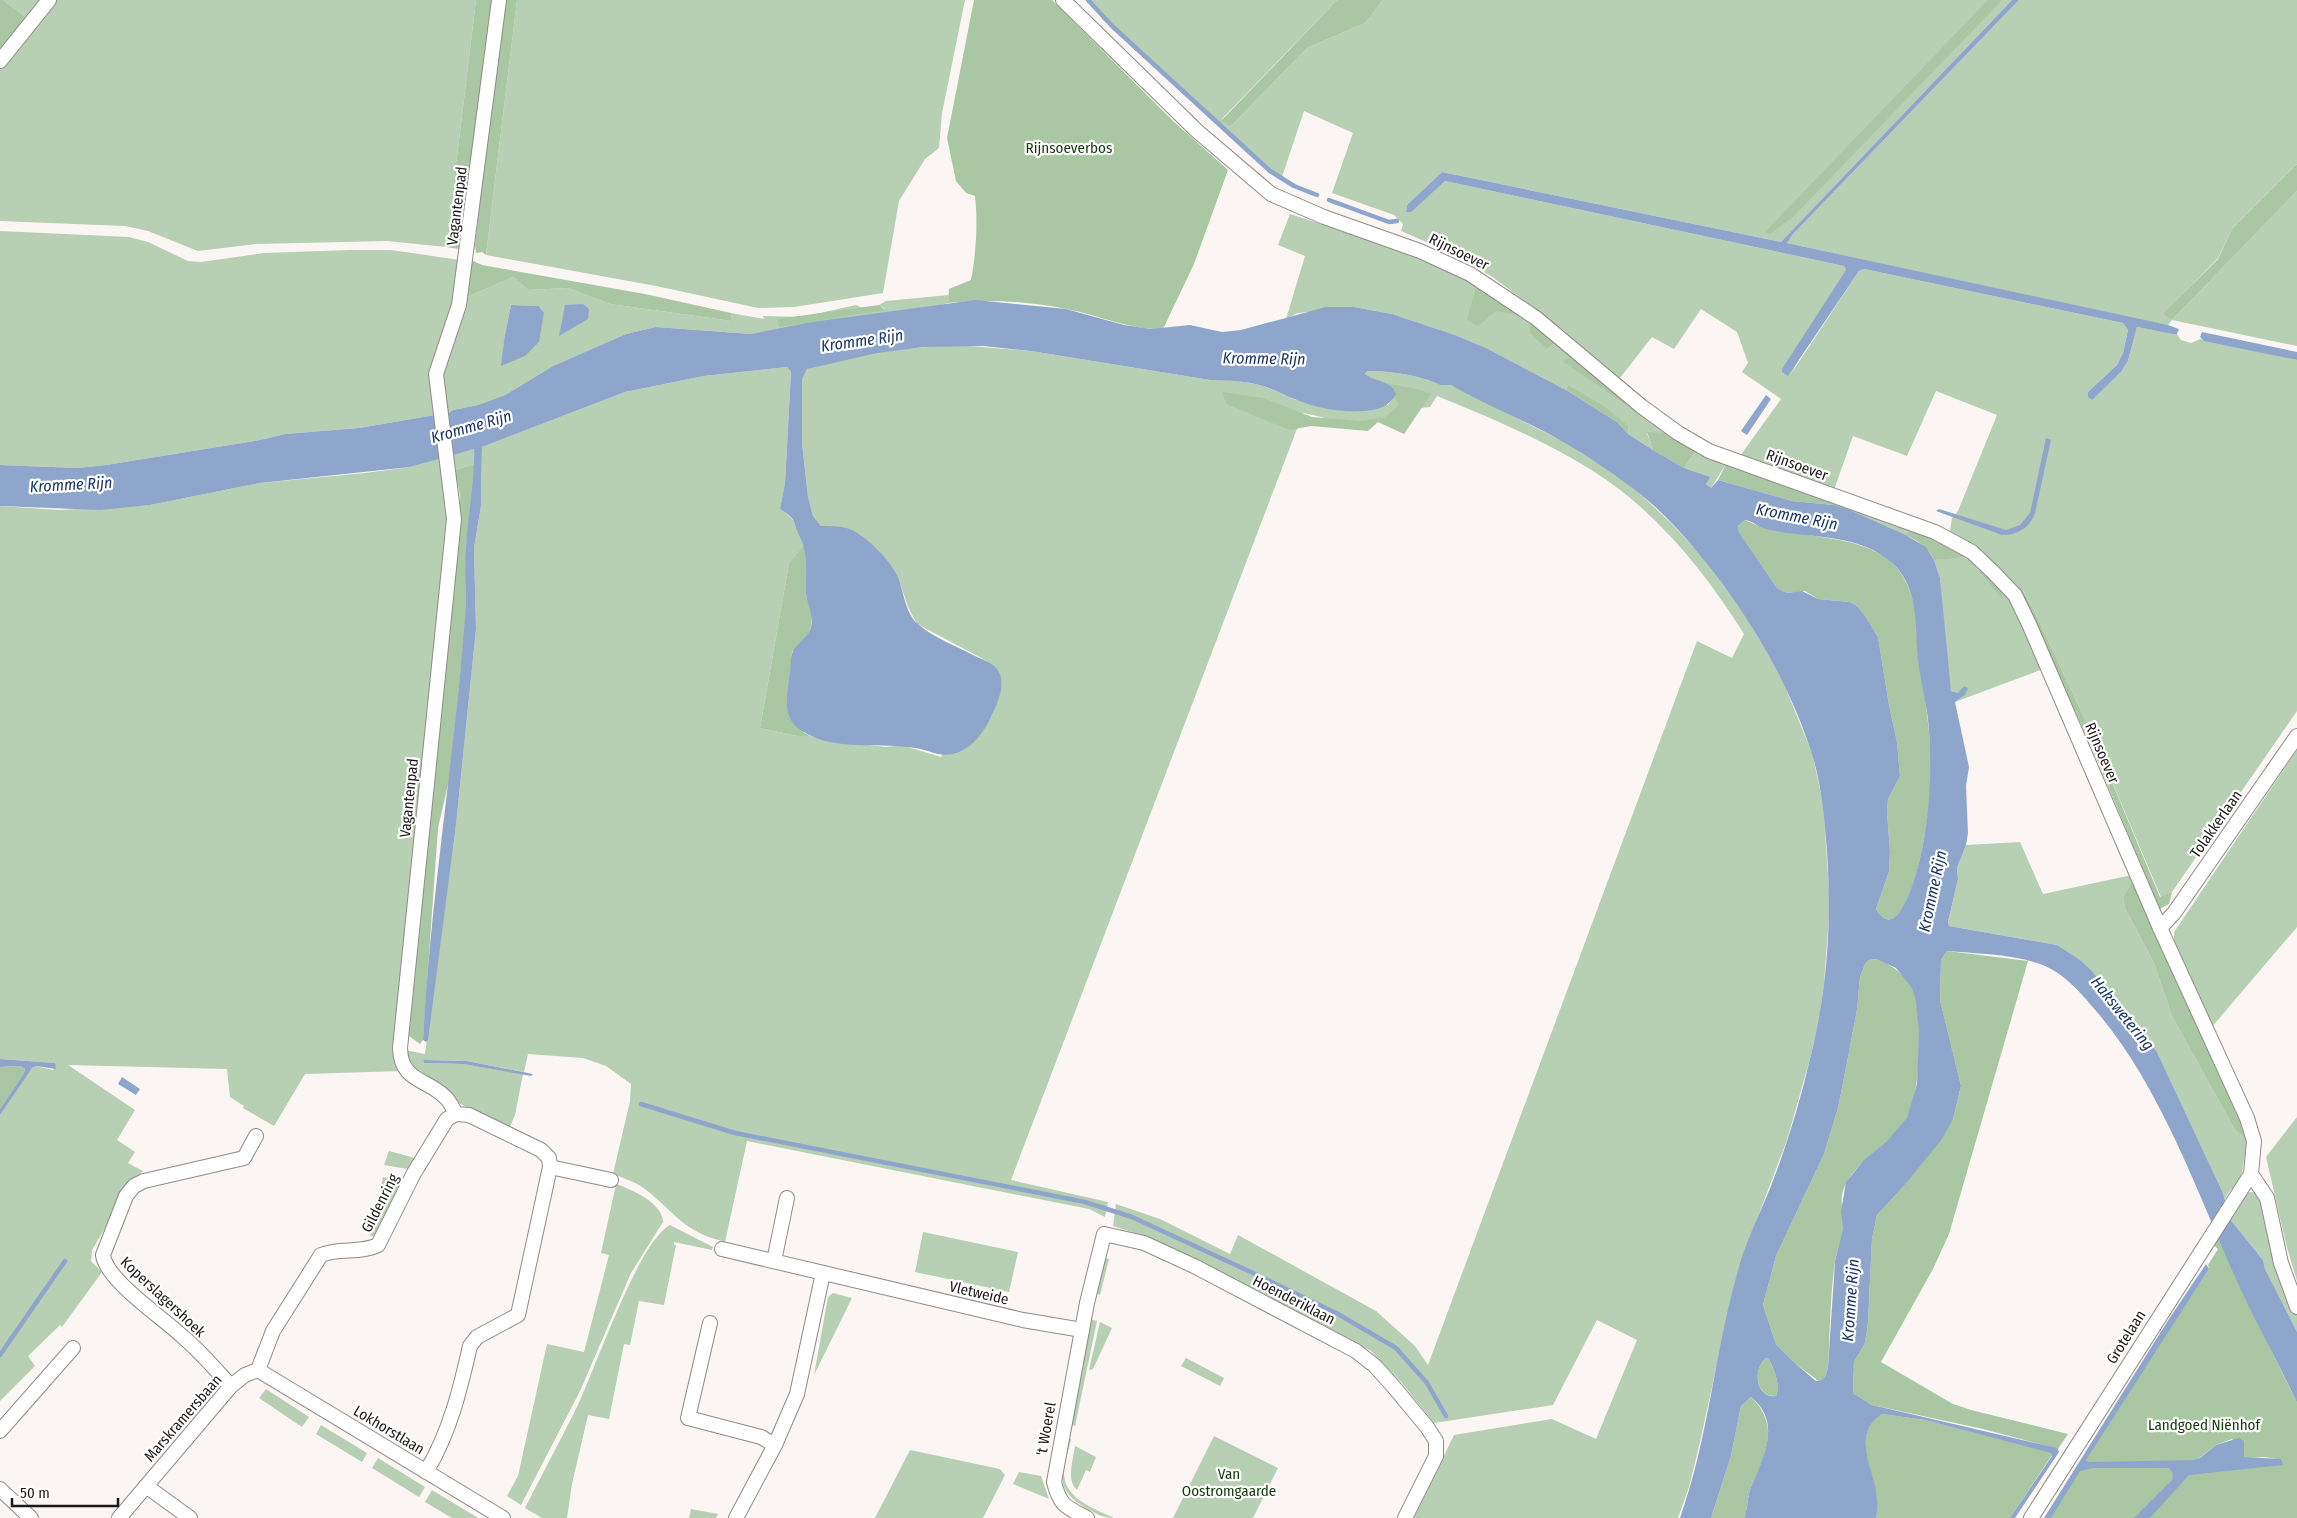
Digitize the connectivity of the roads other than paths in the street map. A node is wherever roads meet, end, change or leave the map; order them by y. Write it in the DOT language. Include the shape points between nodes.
graph roads {
  1 [pos="49,0"];
  2 [pos="498,0"];
  3 [pos="1063,0"];
  4 [pos="0,61"];
  5 [pos="2297,736"];
  6 [pos="2160,928"];
  7 [pos="456,1114"];
  8 [pos="256,1136"];
  9 [pos="550,1167"];
  10 [pos="2251,1174"];
  11 [pos="611,1180"];
  12 [pos="787,1198"];
  13 [pos="722,1249"];
  14 [pos="774,1261"];
  15 [pos="823,1273"];
  16 [pos="2297,1307"];
  17 [pos="710,1323"];
  18 [pos="1082,1330"];
  19 [pos="73,1348"];
  20 [pos="258,1370"];
  21 [pos="231,1386"];
  22 [pos="0,1431"];
  23 [pos="775,1445"];
  24 [pos="426,1472"];
  25 [pos="146,1486"];
  26 [pos="0,1488"];
  27 [pos="30,1518"];
  28 [pos="119,1518"];
  29 [pos="190,1518"];
  30 [pos="503,1518"];
  31 [pos="736,1518"];
  32 [pos="1087,1518"];
  33 [pos="1405,1518"];
  34 [pos="2031,1518"];
  1 -- 4 [label="street"];
  2 -- 7 [label="street, Vagantenpad" via="459,305 436,374 454,519 400,1048 400,1060 408,1073 445,1097"];
  3 -- 6 [label="street, Rijnsoever" via="1197,131 1271,194 1324,217 1420,251 1470,274 1536,318 1647,411 1709,451 1936,532 1972,552 2014,595 2029,624"];
  5 -- 6 [label="street, Tolakkerlaan" via="2174,913"];
  6 -- 10 [label="street, Rijnsoever" via="2247,1118 2254,1142"];
  7 -- 9 [label="street" via="469,1115 541,1150 549,1158"];
  7 -- 20 [label="street, Gildenring" via="447,1119 414,1173 378,1245 369,1250 332,1250 321,1255 273,1331"];
  8 -- 21 [label="street, Koperslagershoek" via="244,1158 134,1186 126,1196 103,1256 104,1265 144,1305 183,1336"];
  9 -- 11 [label="street"];
  9 -- 24 [label="street" via="518,1315 477,1337 470,1346 455,1411"];
  10 -- 16 [label="street" via="2267,1198 2281,1263"];
  10 -- 34 [label="street, Grotelaan"];
  12 -- 14 [label="street"];
  13 -- 14 [label="street, Vletweide"];
  14 -- 15 [label="street, Vletweide"];
  15 -- 18 [label="street, Vletweide" via="1023,1320"];
  15 -- 23 [label="street" via="797,1394"];
  17 -- 23 [label="street" via="688,1418 761,1437"];
  18 -- 32 [label="street, 't Woerel" via="1054,1482 1058,1498 1065,1507"];
  18 -- 33 [label="street, Hoenderiklaan" via="1104,1234 1144,1243 1194,1266 1356,1351 1376,1366 1436,1441 1436,1456"];
  19 -- 22 [label="street"];
  20 -- 21 [label="street, Marskramersbaan"];
  20 -- 24 [label="street, Lokhorstlaan"];
  21 -- 25 [label="street, Marskramersbaan"];
  23 -- 31 [label="street"];
  24 -- 30 [label="street, Lokhorstlaan"];
  25 -- 28 [label="street, Marskramersbaan"];
  25 -- 29 [label="street"];
  26 -- 27 [label="street"];
}
